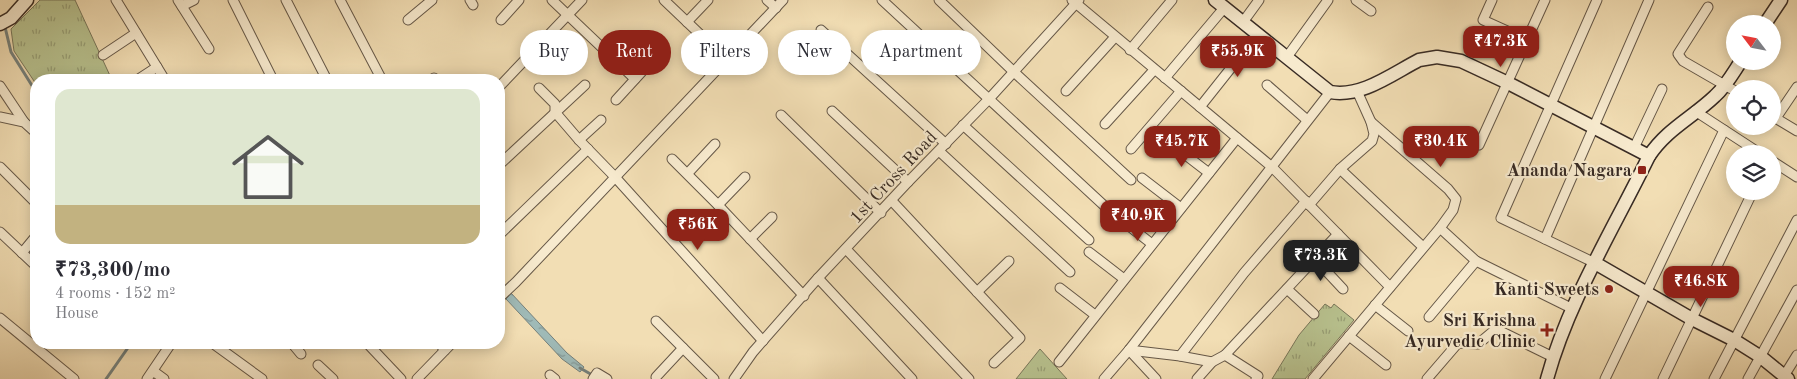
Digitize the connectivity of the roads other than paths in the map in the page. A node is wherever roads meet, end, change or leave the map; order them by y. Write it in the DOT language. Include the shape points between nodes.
graph roads {
  1 [pos="28,0"];
  2 [pos="116,0"];
  3 [pos="194,0"];
  4 [pos="233,0"];
  5 [pos="286,0"];
  6 [pos="340,0"];
  7 [pos="432,0"];
  8 [pos="519,0"];
  9 [pos="552,0"];
  10 [pos="582,0"];
  11 [pos="664,0"];
  12 [pos="708,0"];
  13 [pos="767,0"];
  14 [pos="783,0"];
  15 [pos="882,0"];
  16 [pos="940,0"];
  17 [pos="1172,0"];
  18 [pos="1259,0"];
  19 [pos="1328,0"];
  20 [pos="1356,0"];
  21 [pos="1492,0"];
  22 [pos="1545,0"];
  23 [pos="1596,0"];
  24 [pos="1649,0"];
  25 [pos="1781,0"];
  26 [pos="1076,1"];
  27 [pos="180,3"];
  28 [pos="1220,4"];
  29 [pos="1708,7"];
  30 [pos="776,8"];
  31 [pos="1370,11"];
  32 [pos="568,15"];
  33 [pos="1772,15"];
  34 [pos="408,20"];
  35 [pos="501,20"];
  36 [pos="6,21"];
  37 [pos="687,22"];
  38 [pos="1243,22"];
  39 [pos="695,30"];
  40 [pos="755,30"];
  41 [pos="136,33"];
  42 [pos="1258,34"];
  43 [pos="1115,37"];
  44 [pos="1527,40"];
  45 [pos="209,49"];
  46 [pos="1130,50"];
  47 [pos="103,55"];
  48 [pos="851,57"];
  49 [pos="1287,57"];
  50 [pos="157,67"];
  51 [pos="1154,70"];
  52 [pos="1014,72"];
  53 [pos="146,74"];
  54 [pos="161,74"];
  55 [pos="270,74"];
  56 [pos="323,74"];
  57 [pos="379,74"];
  58 [pos="639,75"];
  59 [pos="712,75"];
  60 [pos="1165,78"];
  61 [pos="635,79"];
  62 [pos="505,81"];
  63 [pos="1508,83"];
  64 [pos="585,84"];
  65 [pos="1267,85"];
  66 [pos="0,86"];
  67 [pos="1726,86"];
  68 [pos="1797,87"];
  69 [pos="538,88"];
  70 [pos="1662,89"];
  71 [pos="1726,90"];
  72 [pos="1066,91"];
  73 [pos="1181,91"];
  74 [pos="1356,91"];
  75 [pos="1330,92"];
  76 [pos="989,99"];
  77 [pos="616,100"];
  78 [pos="1550,105"];
  79 [pos="1200,107"];
  80 [pos="1781,108"];
  81 [pos="832,111"];
  82 [pos="555,112"];
  83 [pos="1695,112"];
  84 [pos="781,115"];
  85 [pos="0,117"];
  86 [pos="601,120"];
  87 [pos="1307,120"];
  88 [pos="24,122"];
  89 [pos="1371,122"];
  90 [pos="1781,122"];
  91 [pos="1106,124"];
  92 [pos="963,125"];
  93 [pos="30,128"];
  94 [pos="1594,128"];
  95 [pos="1724,130"];
  96 [pos="1797,132"];
  97 [pos="1237,138"];
  98 [pos="579,140"];
  99 [pos="1170,143"];
  100 [pos="715,144"];
  101 [pos="946,144"];
  102 [pos="1480,145"];
  103 [pos="1746,145"];
  104 [pos="1634,148"];
  105 [pos="588,149"];
  106 [pos="1131,149"];
  107 [pos="939,151"];
  108 [pos="1649,156"];
  109 [pos="505,159"];
  110 [pos="672,159"];
  111 [pos="0,167"];
  112 [pos="1272,167"];
  113 [pos="1781,167"];
  114 [pos="1340,170"];
  115 [pos="688,173"];
  116 [pos="1209,173"];
  117 [pos="745,177"];
  118 [pos="1797,177"];
  119 [pos="615,178"];
  120 [pos="1142,178"];
  121 [pos="1131,180"];
  122 [pos="908,182"];
  123 [pos="30,196"];
  124 [pos="1749,200"];
  125 [pos="892,201"];
  126 [pos="1308,203"];
  127 [pos="718,205"];
  128 [pos="1181,208"];
  129 [pos="881,213"];
  130 [pos="772,217"];
  131 [pos="1797,220"];
  132 [pos="1440,228"];
  133 [pos="505,229"];
  134 [pos="0,232"];
  135 [pos="1338,234"];
  136 [pos="750,239"];
  137 [pos="1545,239"];
  138 [pos="1089,240"];
  139 [pos="30,243"];
  140 [pos="1152,244"];
  141 [pos="1423,247"];
  142 [pos="846,250"];
  143 [pos="1088,252"];
  144 [pos="22,253"];
  145 [pos="1314,259"];
  146 [pos="30,260"];
  147 [pos="1009,261"];
  148 [pos="1476,261"];
  149 [pos="1595,263"];
  150 [pos="1070,272"];
  151 [pos="818,278"];
  152 [pos="1124,279"];
  153 [pos="1390,287"];
  154 [pos="1060,288"];
  155 [pos="1287,289"];
  156 [pos="1344,289"];
  157 [pos="1797,290"];
  158 [pos="505,292"];
  159 [pos="976,292"];
  160 [pos="1647,293"];
  161 [pos="804,296"];
  162 [pos="1375,304"];
  163 [pos="1572,309"];
  164 [pos="1314,314"];
  165 [pos="1095,316"];
  166 [pos="1429,317"];
  167 [pos="0,318"];
  168 [pos="1692,319"];
  169 [pos="656,321"];
  170 [pos="1408,332"];
  171 [pos="1349,336"];
  172 [pos="1734,340"];
  173 [pos="762,341"];
  174 [pos="30,343"];
  175 [pos="683,348"];
  176 [pos="38,349"];
  177 [pos="167,349"];
  178 [pos="221,349"];
  179 [pos="297,349"];
  180 [pos="373,349"];
  181 [pos="445,350"];
  182 [pos="1129,350"];
  183 [pos="301,354"];
  184 [pos="1226,355"];
  185 [pos="1797,355"];
  186 [pos="1180,356"];
  187 [pos="1553,357"];
  188 [pos="1761,357"];
  189 [pos="1059,362"];
  190 [pos="1212,362"];
  191 [pos="994,363"];
  192 [pos="318,365"];
  193 [pos="1386,365"];
  194 [pos="153,371"];
  195 [pos="656,377"];
  196 [pos="1317,378"];
  197 [pos="1786,378"];
  198 [pos="74,379"];
  199 [pos="147,379"];
  200 [pos="164,379"];
  201 [pos="262,379"];
  202 [pos="333,379"];
  203 [pos="401,379"];
  204 [pos="417,379"];
  205 [pos="592,379"];
  206 [pos="607,379"];
  207 [pos="714,379"];
  208 [pos="734,379"];
  209 [pos="912,379"];
  210 [pos="969,379"];
  211 [pos="1104,379"];
  212 [pos="1156,379"];
  213 [pos="1197,379"];
  214 [pos="1256,379"];
  215 [pos="1427,379"];
  216 [pos="1547,379"];
  217 [pos="1605,379"];
  218 [pos="1663,379"];
  219 [pos="1714,379"];
  220 [pos="1748,379"];
  1 -- 36 [label="street"];
  2 -- 41 [label="street"];
  3 -- 27 [label="street"];
  4 -- 55 [label="street"];
  5 -- 56 [label="street"];
  6 -- 57 [label="street"];
  7 -- 34 [label="street"];
  8 -- 35 [label="street"];
  9 -- 32 [label="street"];
  10 -- 32 [label="street"];
  11 -- 37 [label="street"];
  12 -- 37 [label="street"];
  13 -- 30 [label="street"];
  14 -- 30 [label="street"];
  15 -- 76 [label="street"];
  16 -- 52 [label="street"];
  17 -- 46 [label="street"];
  18 -- 38 [label="street"];
  19 -- 49 [label="street"];
  20 -- 31 [label="street"];
  21 -- 44 [label="street" via="1483,20"];
  22 -- 44 [label="street"];
  23 -- 78 [label="street"];
  24 -- 94 [label="street"];
  25 -- 33 [label="street"];
  26 -- 43 [label="street"];
  26 -- 52 [label="street, 1st Cross Road"];
  27 -- 45 [label="street"];
  28 -- 38 [label="street"];
  28 -- 60 [label="street"];
  29 -- 67 [label="street" via="1678,54 1683,61"];
  30 -- 40 [label="street"];
  32 -- 61 [label="street"];
  32 -- 62 [label="street"];
  37 -- 39 [label="street"];
  38 -- 42 [label="street"];
  41 -- 47 [label="street"];
  41 -- 50 [label="street"];
  42 -- 49 [label="street"];
  42 -- 79 [label="street"];
  43 -- 46 [label="street"];
  43 -- 72 [label="street"];
  44 -- 63 [label="street"];
  46 -- 51 [label="street"];
  48 -- 101 [label="street"];
  49 -- 75 [label="street"];
  50 -- 53 [label="street"];
  50 -- 54 [label="street"];
  51 -- 60 [label="street"];
  51 -- 91 [label="street"];
  52 -- 76 [label="street, 1st Cross Road"];
  52 -- 121 [label="street"];
  58 -- 61 [label="street"];
  59 -- 119 [label="street"];
  60 -- 73 [label="street"];
  61 -- 77 [label="street"];
  63 -- 74 [label="street" via="1461,61 1437,57 1419,60"];
  63 -- 78 [label="street"];
  63 -- 102 [label="street"];
  64 -- 82 [label="street"];
  65 -- 87 [label="street"];
  66 -- 88 [label="street"];
  68 -- 80 [label="street"];
  69 -- 82 [label="street" via="555,104"];
  70 -- 104 [label="street"];
  71 -- 83 [label="street"];
  73 -- 79 [label="street"];
  73 -- 106 [label="street"];
  74 -- 75 [label="street"];
  74 -- 89 [label="street"];
  75 -- 87 [label="street"];
  76 -- 92 [label="street, 1st Cross Road"];
  76 -- 140 [label="street" via="1111,212"];
  78 -- 94 [label="street"];
  78 -- 137 [label="street" via="1501,218"];
  79 -- 97 [label="street"];
  81 -- 122 [label="street"];
  82 -- 98 [label="street"];
  82 -- 109 [label="street"];
  83 -- 95 [label="street"];
  83 -- 108 [label="street" via="1666,135"];
  84 -- 129 [label="street"];
  85 -- 88 [label="street"];
  86 -- 98 [label="street"];
  87 -- 112 [label="street"];
  88 -- 93 [label="street"];
  89 -- 114 [label="street" via="1372,141"];
  89 -- 132 [label="street" via="1456,199 1453,210"];
  90 -- 96 [label="street"];
  92 -- 101 [label="street, 1st Cross Road"];
  92 -- 138 [label="street"];
  94 -- 104 [label="street"];
  94 -- 137 [label="street"];
  95 -- 103 [label="street"];
  95 -- 160 [label="street"];
  97 -- 112 [label="street"];
  97 -- 116 [label="street"];
  98 -- 105 [label="street"];
  99 -- 116 [label="street"];
  100 -- 115 [label="street"];
  101 -- 107 [label="street, 1st Cross Road"];
  104 -- 108 [label="street"];
  105 -- 119 [label="street"];
  105 -- 133 [label="street"];
  107 -- 122 [label="street, 1st Cross Road"];
  107 -- 150 [label="street"];
  108 -- 149 [label="street"];
  110 -- 115 [label="street"];
  111 -- 123 [label="street"];
  112 -- 126 [label="street"];
  112 -- 182 [label="street"];
  113 -- 118 [label="street"];
  114 -- 126 [label="street"];
  114 -- 141 [label="street"];
  115 -- 127 [label="street"];
  116 -- 128 [label="street"];
  117 -- 127 [label="street"];
  119 -- 158 [label="street"];
  119 -- 173 [label="street"];
  120 -- 128 [label="street"];
  122 -- 125 [label="street, 1st Cross Road"];
  124 -- 168 [label="street"];
  125 -- 129 [label="street, 1st Cross Road"];
  125 -- 159 [label="street"];
  126 -- 135 [label="street"];
  126 -- 186 [label="street" via="1244,273"];
  127 -- 136 [label="street"];
  128 -- 140 [label="street"];
  129 -- 142 [label="street, 1st Cross Road"];
  130 -- 136 [label="street"];
  131 -- 172 [label="street"];
  132 -- 141 [label="street"];
  132 -- 148 [label="street"];
  134 -- 144 [label="street"];
  135 -- 145 [label="street"];
  135 -- 153 [label="street"];
  136 -- 161 [label="street"];
  137 -- 149 [label="street"];
  139 -- 144 [label="street"];
  140 -- 152 [label="street"];
  141 -- 153 [label="street"];
  142 -- 151 [label="street, 1st Cross Road"];
  142 -- 210 [label="street"];
  143 -- 152 [label="street"];
  144 -- 146 [label="street"];
  145 -- 155 [label="street"];
  145 -- 156 [label="street"];
  147 -- 159 [label="street"];
  148 -- 163 [label="street"];
  148 -- 166 [label="street"];
  149 -- 160 [label="street"];
  149 -- 163 [label="street"];
  151 -- 161 [label="street, 1st Cross Road"];
  151 -- 209 [label="street"];
  152 -- 165 [label="street"];
  153 -- 162 [label="street"];
  154 -- 165 [label="street"];
  155 -- 164 [label="street"];
  155 -- 184 [label="street"];
  157 -- 188 [label="street"];
  159 -- 191 [label="street" via="1020,338"];
  160 -- 168 [label="street"];
  160 -- 217 [label="street"];
  161 -- 173 [label="street, 1st Cross Road"];
  162 -- 170 [label="street"];
  162 -- 171 [label="street"];
  163 -- 187 [label="street"];
  165 -- 189 [label="street"];
  167 -- 174 [label="street"];
  168 -- 172 [label="street"];
  168 -- 218 [label="street"];
  169 -- 175 [label="street"];
  171 -- 193 [label="street"];
  171 -- 196 [label="street"];
  172 -- 188 [label="street"];
  172 -- 219 [label="street"];
  173 -- 208 [label="street, 1st Cross Road"];
  175 -- 195 [label="street"];
  175 -- 207 [label="street"];
  176 -- 198 [label="street"];
  177 -- 194 [label="street"];
  178 -- 201 [label="street"];
  179 -- 183 [label="street"];
  180 -- 203 [label="street"];
  181 -- 204 [label="street"];
  182 -- 186 [label="street"];
  182 -- 211 [label="street"];
  182 -- 212 [label="street"];
  184 -- 190 [label="street"];
  184 -- 214 [label="street" via="1258,376"];
  185 -- 197 [label="street"];
  186 -- 190 [label="street"];
  187 -- 215 [label="street" via="1496,329 1478,344 1458,343"];
  187 -- 216 [label="street"];
  188 -- 197 [label="street"];
  188 -- 220 [label="street"];
  190 -- 213 [label="street"];
  192 -- 202 [label="street"];
  194 -- 199 [label="street"];
  194 -- 200 [label="street"];
  205 -- 206 [label="street" via="597,373"];
}
